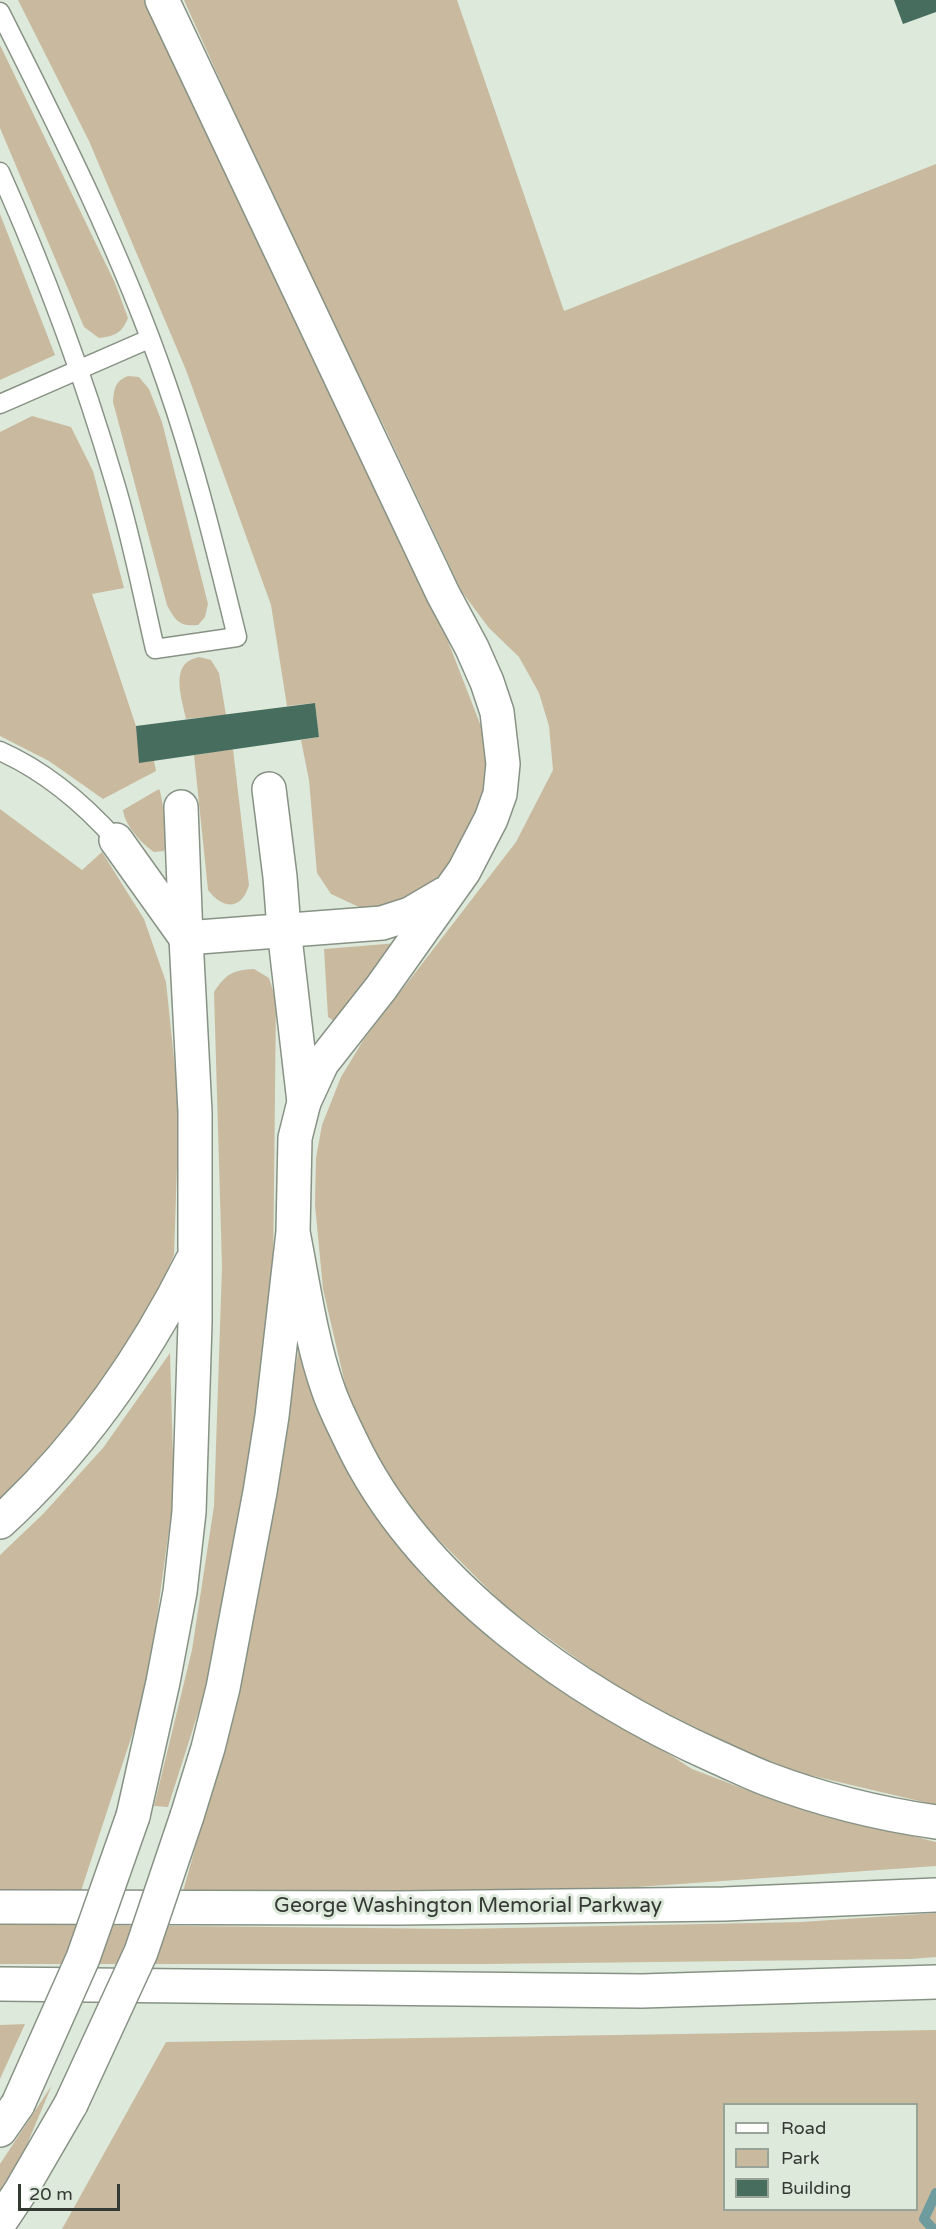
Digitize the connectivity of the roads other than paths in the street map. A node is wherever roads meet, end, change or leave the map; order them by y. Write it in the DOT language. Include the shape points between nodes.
graph roads {
  1 [pos="162,0"];
  2 [pos="0,12"];
  3 [pos="0,172"];
  4 [pos="149,339"];
  5 [pos="80,369"];
  6 [pos="0,404"];
  7 [pos="0,751"];
  8 [pos="270,789"];
  9 [pos="181,807"];
  10 [pos="116,840"];
  11 [pos="451,890"];
  12 [pos="284,929"];
  13 [pos="186,938"];
  14 [pos="304,1102"];
  15 [pos="293,1232"];
  16 [pos="195,1257"];
  17 [pos="0,1522"];
  18 [pos="936,1822"];
  19 [pos="936,1895"];
  20 [pos="0,1906"];
  21 [pos="936,1982"];
  22 [pos="2,1985"];
  23 [pos="9,2117"];
  24 [pos="0,2222"];
  1 -- 11 [label="main road" via="472,648 494,702 502,740 500,794 491,819"];
  2 -- 4 [label="lane" via="65,141"];
  3 -- 5 [label="lane" via="34,247"];
  4 -- 5 [label="lane"];
  4 -- 5 [label="lane" via="188,447 237,637 155,649 115,482"];
  5 -- 6 [label="lane"];
  7 -- 10 [label="lane" via="63,788"];
  8 -- 12 [label="main road"];
  9 -- 13 [label="main road"];
  10 -- 13 [label="main road"];
  11 -- 12 [label="main road" via="410,914 382,923"];
  11 -- 14 [label="main road" via="322,1063"];
  12 -- 13 [label="main road"];
  12 -- 14 [label="main road"];
  13 -- 16 [label="main road" via="195,1112"];
  14 -- 15 [label="main road" via="294,1147"];
  15 -- 18 [label="main road" via="322,1370 351,1442 406,1529 479,1606 564,1672 682,1741 767,1779 835,1800"];
  15 -- 24 [label="main road, bridge" via="260,1492 222,1688 188,1816 141,1952 70,2104"];
  16 -- 17 [label="main road" via="143,1350 111,1397 29,1496"];
  16 -- 23 [label="main road, bridge" via="189,1512 180,1592 165,1671 133,1816 83,1958"];
  19 -- 20 [label="main road, George Washington Memorial Parkway" via="677,1905"];
  21 -- 22 [label="main road" via="642,1991"];
}
